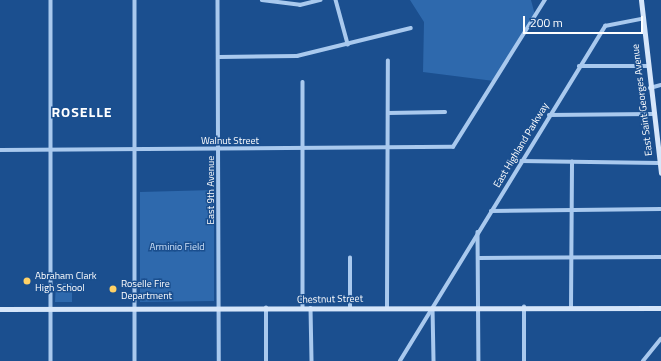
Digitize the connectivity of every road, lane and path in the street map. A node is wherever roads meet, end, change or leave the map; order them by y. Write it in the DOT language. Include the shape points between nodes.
graph roads {
  1 [pos="51,0"];
  2 [pos="134,0"];
  3 [pos="218,0"];
  4 [pos="265,0"];
  5 [pos="320,0"];
  6 [pos="336,0"];
  7 [pos="545,0"];
  8 [pos="641,0"];
  9 [pos="642,19"];
  10 [pos="411,28"];
  11 [pos="348,44"];
  12 [pos="219,57"];
  13 [pos="388,61"];
  14 [pos="579,66"];
  15 [pos="647,66"];
  16 [pos="303,82"];
  17 [pos="661,84"];
  18 [pos="650,88"];
  19 [pos="444,112"];
  20 [pos="388,113"];
  21 [pos="652,114"];
  22 [pos="549,115"];
  23 [pos="388,148"];
  24 [pos="135,149"];
  25 [pos="219,149"];
  26 [pos="303,149"];
  27 [pos="0,150"];
  28 [pos="51,150"];
  29 [pos="521,161"];
  30 [pos="572,162"];
  31 [pos="659,163"];
  32 [pos="661,173"];
  33 [pos="661,209"];
  34 [pos="491,211"];
  35 [pos="571,211"];
  36 [pos="478,231"];
  37 [pos="661,257"];
  38 [pos="350,258"];
  39 [pos="479,258"];
  40 [pos="571,258"];
  41 [pos="350,307"];
  42 [pos="387,307"];
  43 [pos="433,307"];
  44 [pos="524,307"];
  45 [pos="51,308"];
  46 [pos="135,308"];
  47 [pos="266,308"];
  48 [pos="303,308"];
  49 [pos="312,308"];
  50 [pos="478,308"];
  51 [pos="571,308"];
  52 [pos="661,308"];
  53 [pos="0,309"];
  54 [pos="219,309"];
  55 [pos="661,339"];
  56 [pos="51,361"];
  57 [pos="135,361"];
  58 [pos="219,361"];
  59 [pos="266,361"];
  60 [pos="312,361"];
  61 [pos="400,361"];
  62 [pos="434,361"];
  63 [pos="479,361"];
  64 [pos="524,361"];
  65 [pos="643,361"];
  1 -- 28 [label="street"];
  2 -- 24 [label="street"];
  3 -- 12 [label="street, East 9th Avenue"];
  4 -- 5 [label="street" via="300,5"];
  6 -- 11 [label="street"];
  7 -- 23 [label="street, Walnut Street" via="458,141 446,148"];
  8 -- 9 [label="street, East Saint Georges Avenue"];
  9 -- 14 [label="street, East Highland Parkway" via="608,22"];
  9 -- 15 [label="street, East Saint Georges Avenue"];
  10 -- 11 [label="street"];
  11 -- 12 [label="street" via="296,56"];
  12 -- 25 [label="street, East 9th Avenue"];
  13 -- 20 [label="street"];
  14 -- 15 [label="street"];
  14 -- 22 [label="street, East Highland Parkway"];
  15 -- 18 [label="street, East Saint Georges Avenue"];
  16 -- 26 [label="street"];
  17 -- 18 [label="street"];
  18 -- 21 [label="street, East Saint Georges Avenue"];
  19 -- 20 [label="street"];
  20 -- 23 [label="street"];
  21 -- 22 [label="street"];
  21 -- 31 [label="street, East Saint Georges Avenue"];
  22 -- 29 [label="street, East Highland Parkway"];
  23 -- 26 [label="street, Walnut Street"];
  23 -- 42 [label="street"];
  24 -- 25 [label="street, Walnut Street"];
  24 -- 28 [label="street, Walnut Street"];
  24 -- 46 [label="street"];
  25 -- 26 [label="street, Walnut Street"];
  25 -- 54 [label="street, East 9th Avenue"];
  26 -- 48 [label="street"];
  27 -- 28 [label="street, Walnut Street"];
  28 -- 45 [label="street"];
  29 -- 30 [label="street"];
  29 -- 34 [label="street, East Highland Parkway"];
  30 -- 31 [label="street"];
  30 -- 35 [label="street"];
  31 -- 32 [label="street, East Saint Georges Avenue"];
  33 -- 35 [label="street"];
  34 -- 35 [label="street"];
  34 -- 36 [label="street, East Highland Parkway"];
  35 -- 40 [label="street"];
  36 -- 39 [label="street"];
  36 -- 43 [label="street, East Highland Parkway"];
  37 -- 40 [label="street"];
  38 -- 41 [label="street"];
  39 -- 40 [label="street"];
  39 -- 50 [label="street"];
  40 -- 51 [label="street"];
  41 -- 42 [label="street, Chestnut Street"];
  41 -- 49 [label="street, Chestnut Street"];
  42 -- 43 [label="street, Chestnut Street"];
  43 -- 50 [label="street, Chestnut Street"];
  43 -- 61 [label="street, East Highland Parkway"];
  43 -- 62 [label="street"];
  44 -- 50 [label="street, Chestnut Street"];
  44 -- 51 [label="street, Chestnut Street"];
  44 -- 64 [label="street"];
  45 -- 46 [label="street, Chestnut Street"];
  45 -- 53 [label="street, Chestnut Street"];
  45 -- 56 [label="street"];
  46 -- 54 [label="street, Chestnut Street"];
  46 -- 57 [label="street"];
  47 -- 48 [label="street, Chestnut Street"];
  47 -- 54 [label="street, Chestnut Street"];
  47 -- 59 [label="street"];
  48 -- 49 [label="street, Chestnut Street"];
  49 -- 60 [label="street"];
  50 -- 63 [label="street"];
  51 -- 52 [label="street, Chestnut Street"];
  54 -- 58 [label="street, East 9th Avenue"];
  55 -- 65 [label="street"];
}
